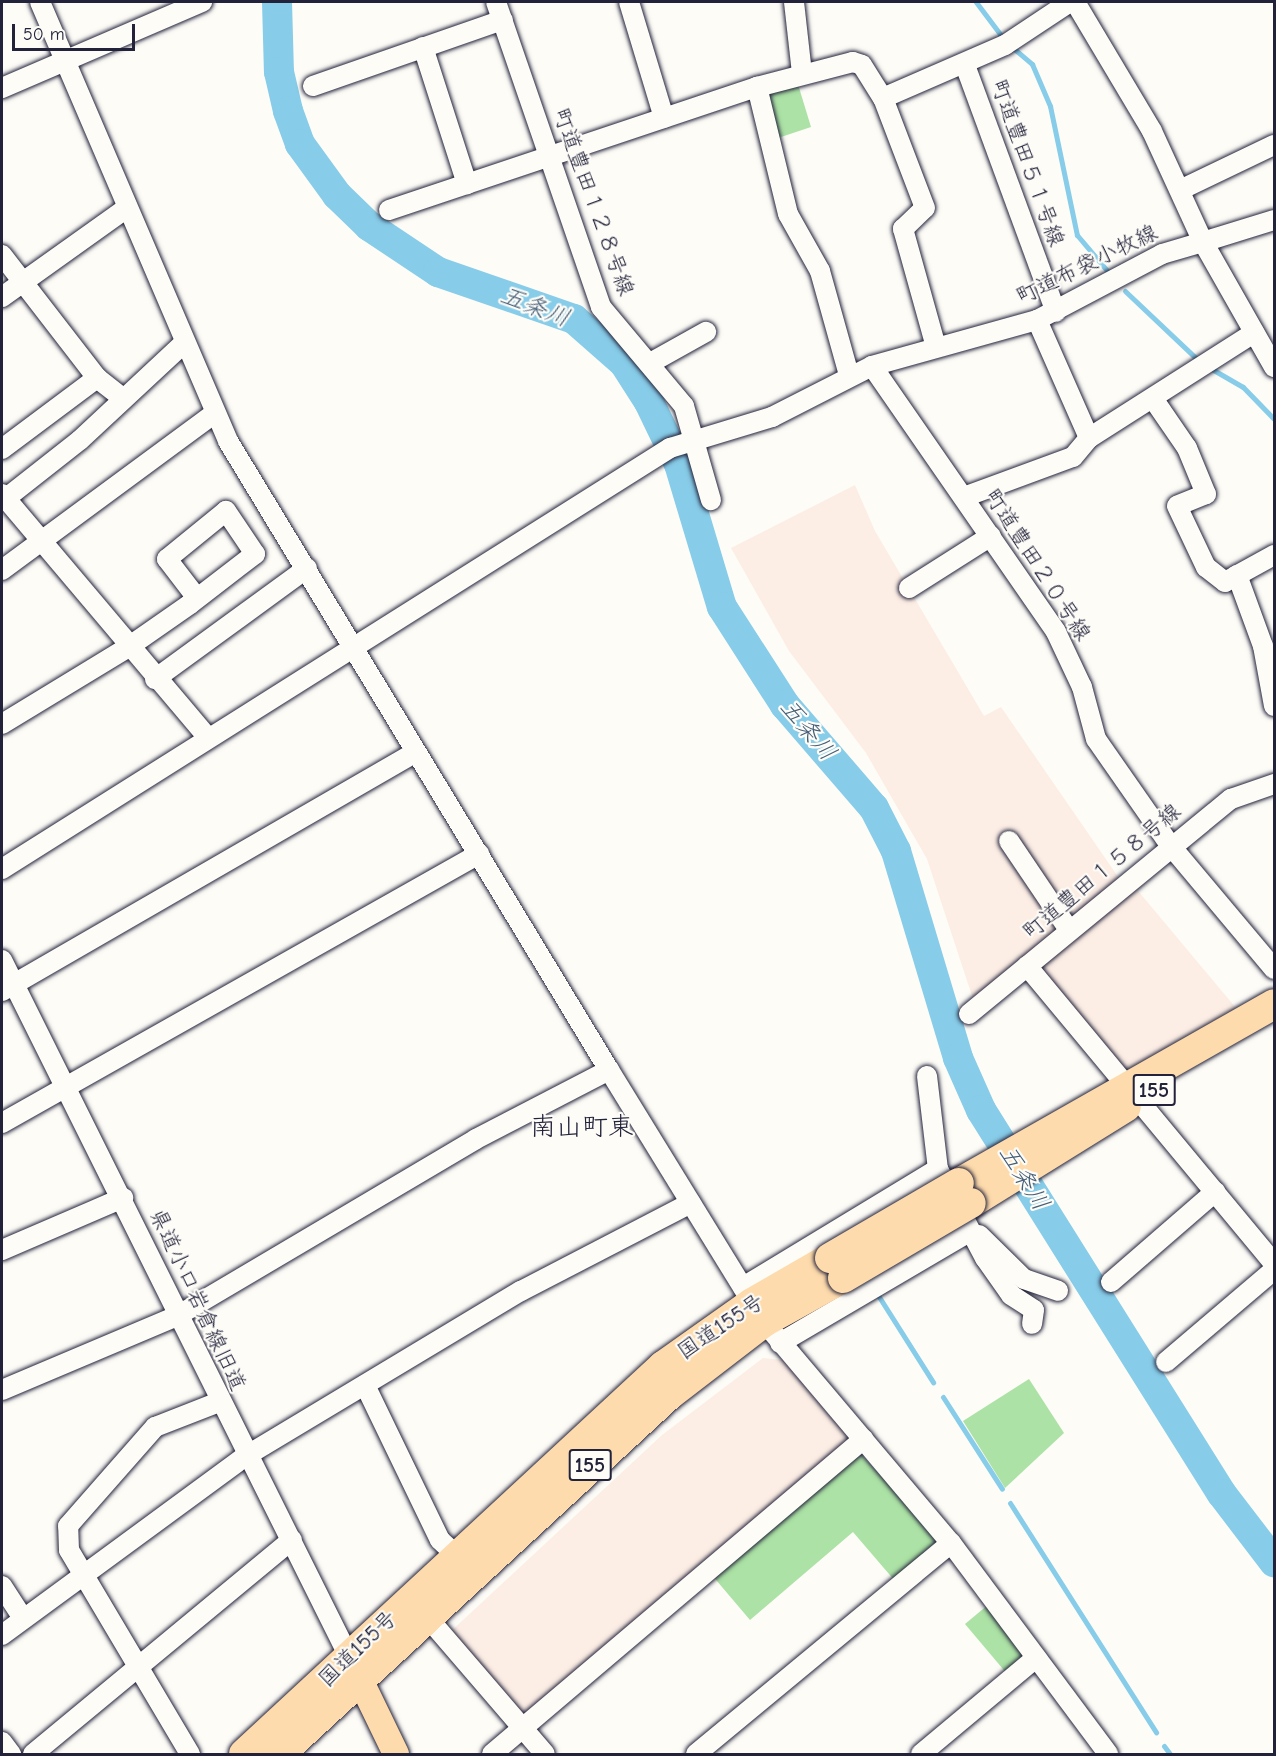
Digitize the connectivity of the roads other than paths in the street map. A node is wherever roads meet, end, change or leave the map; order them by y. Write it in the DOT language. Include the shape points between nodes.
graph roads {
  1 [pos="40,2"];
  2 [pos="202,2"];
  3 [pos="629,2"];
  4 [pos="794,2"];
  5 [pos="1070,2"];
  6 [pos="1075,2"];
  7 [pos="499,11"];
  8 [pos="423,47"];
  9 [pos="66,63"];
  10 [pos="965,65"];
  11 [pos="802,73"];
  12 [pos="312,86"];
  13 [pos="757,87"];
  14 [pos="2,88"];
  15 [pos="883,98"];
  16 [pos="664,118"];
  17 [pos="1275,145"];
  18 [pos="550,156"];
  19 [pos="467,184"];
  20 [pos="1180,190"];
  21 [pos="128,208"];
  22 [pos="389,210"];
  23 [pos="1275,220"];
  24 [pos="1203,242"];
  25 [pos="2,255"];
  26 [pos="20,282"];
  27 [pos="2,297"];
  28 [pos="1056,312"];
  29 [pos="1037,320"];
  30 [pos="706,332"];
  31 [pos="1254,333"];
  32 [pos="183,344"];
  33 [pos="936,347"];
  34 [pos="652,362"];
  35 [pos="872,366"];
  36 [pos="1275,367"];
  37 [pos="849,375"];
  38 [pos="97,378"];
  39 [pos="121,397"];
  40 [pos="1154,400"];
  41 [pos="215,413"];
  42 [pos="694,437"];
  43 [pos="1089,438"];
  44 [pos="2,449"];
  45 [pos="4,497"];
  46 [pos="964,497"];
  47 [pos="711,500"];
  48 [pos="991,536"];
  49 [pos="41,544"];
  50 [pos="1275,555"];
  51 [pos="307,568"];
  52 [pos="2,570"];
  53 [pos="1237,575"];
  54 [pos="909,588"];
  55 [pos="197,598"];
  56 [pos="352,647"];
  57 [pos="127,648"];
  58 [pos="155,680"];
  59 [pos="1275,706"];
  60 [pos="2,724"];
  61 [pos="208,738"];
  62 [pos="416,752"];
  63 [pos="1275,784"];
  64 [pos="1009,841"];
  65 [pos="1170,845"];
  66 [pos="479,854"];
  67 [pos="2,869"];
  68 [pos="1069,930"];
  69 [pos="2,960"];
  70 [pos="1027,966"];
  71 [pos="1275,969"];
  72 [pos="8,988"];
  73 [pos="1275,1004"];
  74 [pos="969,1014"];
  75 [pos="1275,1022"];
  76 [pos="609,1070"];
  77 [pos="927,1076"];
  78 [pos="67,1090"];
  79 [pos="1131,1093"];
  80 [pos="2,1123"];
  81 [pos="967,1192"];
  82 [pos="1215,1192"];
  83 [pos="123,1198"];
  84 [pos="691,1203"];
  85 [pos="2,1250"];
  86 [pos="1275,1264"];
  87 [pos="1275,1270"];
  88 [pos="1111,1282"];
  89 [pos="1058,1291"];
  90 [pos="760,1314"];
  91 [pos="177,1316"];
  92 [pos="1032,1324"];
  93 [pos="1166,1362"];
  94 [pos="365,1385"];
  95 [pos="2,1390"];
  96 [pos="219,1402"];
  97 [pos="862,1439"];
  98 [pos="246,1455"];
  99 [pos="292,1540"];
  100 [pos="951,1543"];
  101 [pos="455,1554"];
  102 [pos="82,1572"];
  103 [pos="2,1586"];
  104 [pos="22,1618"];
  105 [pos="428,1618"];
  106 [pos="2,1635"];
  107 [pos="1036,1658"];
  108 [pos="140,1668"];
  109 [pos="356,1671"];
  110 [pos="523,1728"];
  111 [pos="2,1742"];
  112 [pos="11,1755"];
  113 [pos="33,1755"];
  114 [pos="190,1755"];
  115 [pos="244,1755"];
  116 [pos="280,1755"];
  117 [pos="396,1755"];
  118 [pos="492,1755"];
  119 [pos="546,1755"];
  120 [pos="696,1755"];
  121 [pos="921,1755"];
  122 [pos="1108,1755"];
  1 -- 9 [label="street"];
  2 -- 9 [label="street"];
  3 -- 16 [label="street"];
  4 -- 11 [label="street"];
  5 -- 10 [label="street"];
  6 -- 20 [label="street" via="1143,113"];
  7 -- 8 [label="street"];
  7 -- 18 [label="street, 町道豊田１２８号線"];
  8 -- 12 [label="street"];
  8 -- 19 [label="street"];
  9 -- 14 [label="street"];
  9 -- 21 [label="street"];
  10 -- 15 [label="street"];
  10 -- 28 [label="street, 町道豊田５１号線"];
  11 -- 13 [label="street"];
  11 -- 15 [label="street" via="853,62 862,65"];
  13 -- 16 [label="street"];
  13 -- 37 [label="street" via="788,214 820,271"];
  15 -- 33 [label="street" via="925,208 903,229"];
  16 -- 18 [label="street"];
  17 -- 20 [label="street"];
  18 -- 19 [label="street"];
  18 -- 34 [label="street, 町道豊田１２８号線" via="601,307"];
  19 -- 22 [label="street"];
  20 -- 24 [label="street"];
  21 -- 26 [label="street"];
  21 -- 32 [label="street"];
  23 -- 24 [label="street, 町道布袋小牧線"];
  24 -- 28 [label="street, 町道布袋小牧線" via="1162,254"];
  24 -- 31 [label="street"];
  25 -- 26 [label="street"];
  26 -- 27 [label="street"];
  26 -- 38 [label="street"];
  28 -- 29 [label="street, 町道布袋小牧線"];
  29 -- 33 [label="street, 町道布袋小牧線"];
  29 -- 43 [label="street"];
  30 -- 34 [label="street"];
  31 -- 36 [label="street"];
  31 -- 40 [label="street"];
  32 -- 39 [label="street"];
  32 -- 41 [label="street"];
  33 -- 35 [label="street, 町道布袋小牧線"];
  34 -- 42 [label="street, 町道豊田１２８号線" via="684,406"];
  35 -- 37 [label="street, 町道布袋小牧線"];
  35 -- 46 [label="street, 町道豊田２０号線" via="915,434"];
  37 -- 42 [label="street, 町道布袋小牧線" via="771,417"];
  38 -- 39 [label="street"];
  38 -- 44 [label="street"];
  39 -- 45 [label="street" via="80,440"];
  40 -- 43 [label="street"];
  40 -- 53 [label="street" via="1187,448 1206,494 1177,506 1197,549 1215,578 1224,582"];
  41 -- 49 [label="street"];
  41 -- 51 [label="street"];
  42 -- 47 [label="street, 町道豊田１２８号線"];
  42 -- 56 [label="street, 町道布袋小牧線" via="646,460"];
  43 -- 46 [label="street" via="1073,457"];
  45 -- 49 [label="street"];
  46 -- 48 [label="street, 町道豊田２０号線"];
  48 -- 54 [label="street"];
  48 -- 65 [label="street, 町道豊田２０号線" via="1073,663 1096,740"];
  49 -- 52 [label="street"];
  49 -- 57 [label="street"];
  50 -- 53 [label="street"];
  51 -- 56 [label="street"];
  51 -- 58 [label="street"];
  53 -- 59 [label="street" via="1263,646"];
  55 -- 55 [label="street" via="255,554 226,511 167,559"];
  55 -- 57 [label="street"];
  56 -- 61 [label="street, 町道布袋小牧線"];
  56 -- 62 [label="street"];
  57 -- 58 [label="street"];
  57 -- 60 [label="street"];
  58 -- 61 [label="street"];
  61 -- 67 [label="street, 町道布袋小牧線"];
  62 -- 66 [label="street"];
  62 -- 72 [label="street"];
  63 -- 65 [label="street, 町道豊田１５８号線" via="1231,799"];
  64 -- 68 [label="street"];
  65 -- 68 [label="street, 町道豊田１５８号線"];
  65 -- 71 [label="street, 町道豊田２０号線"];
  66 -- 76 [label="street"];
  66 -- 78 [label="street"];
  68 -- 70 [label="street, 町道豊田１５８号線"];
  69 -- 72 [label="street, 県道小口岩倉線旧道"];
  70 -- 74 [label="street, 町道豊田１５８号線"];
  70 -- 79 [label="street"];
  72 -- 78 [label="street, 県道小口岩倉線旧道"];
  73 -- 79 [label="highway, 国道155号 / 155"];
  75 -- 79 [label="highway, 国道155号 / 155"];
  76 -- 84 [label="street"];
  76 -- 91 [label="street" via="476,1138"];
  77 -- 81 [label="street"];
  78 -- 80 [label="street"];
  78 -- 83 [label="street, 県道小口岩倉線旧道"];
  79 -- 81 [label="highway, 国道155号 / 155"];
  79 -- 82 [label="street"];
  81 -- 89 [label="street" via="1024,1279"];
  81 -- 90 [label="street"];
  81 -- 90 [label="street"];
  81 -- 90 [label="highway, 国道155号 / 155, bridge"];
  81 -- 92 [label="street" via="1011,1295 1034,1310"];
  82 -- 86 [label="street"];
  82 -- 88 [label="street"];
  83 -- 85 [label="street"];
  83 -- 91 [label="street, 県道小口岩倉線旧道"];
  84 -- 90 [label="street"];
  84 -- 94 [label="street" via="521,1291"];
  87 -- 93 [label="street"];
  90 -- 97 [label="street"];
  90 -- 101 [label="highway, 国道155号 / 155" via="663,1366"];
  90 -- 105 [label="highway, 国道155号 / 155"];
  91 -- 95 [label="street"];
  91 -- 96 [label="street, 県道小口岩倉線旧道"];
  94 -- 98 [label="street"];
  94 -- 101 [label="street" via="440,1540"];
  96 -- 98 [label="street, 県道小口岩倉線旧道"];
  96 -- 102 [label="street" via="155,1427 68,1526 69,1550"];
  97 -- 100 [label="street"];
  97 -- 110 [label="street"];
  98 -- 99 [label="street, 県道小口岩倉線旧道"];
  98 -- 102 [label="street"];
  99 -- 108 [label="street"];
  99 -- 109 [label="street, 県道小口岩倉線旧道"];
  100 -- 107 [label="street"];
  100 -- 120 [label="street"];
  101 -- 109 [label="highway, 国道155号 / 155"];
  102 -- 104 [label="street"];
  102 -- 108 [label="street"];
  103 -- 104 [label="street"];
  104 -- 106 [label="street"];
  105 -- 109 [label="highway, 国道155号 / 155"];
  105 -- 110 [label="street"];
  107 -- 121 [label="street"];
  107 -- 122 [label="street"];
  108 -- 113 [label="street"];
  108 -- 114 [label="street"];
  109 -- 115 [label="highway, 国道155号 / 155"];
  109 -- 116 [label="highway, 国道155号 / 155"];
  109 -- 117 [label="main road"];
  110 -- 118 [label="street"];
  110 -- 119 [label="street"];
  111 -- 112 [label="street"];
}
